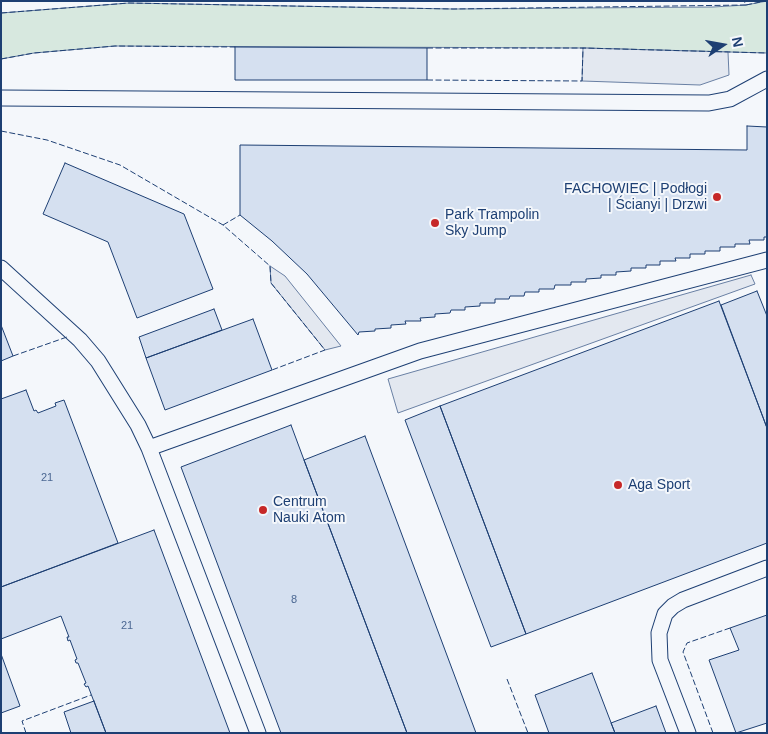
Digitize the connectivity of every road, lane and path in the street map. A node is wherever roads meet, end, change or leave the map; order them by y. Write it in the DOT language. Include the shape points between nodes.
graph roads {
  1 [pos="767,79"];
  2 [pos="1,98"];
  3 [pos="767,260"];
  4 [pos="1,268"];
  5 [pos="149,448"];
  6 [pos="767,568"];
  7 [pos="258,733"];
  8 [pos="688,733"];
  1 -- 2 [label="lane" via="730,99 709,103"];
  3 -- 5 [label="lane" via="420,351"];
  4 -- 5 [label="lane" via="80,340 98,361"];
  5 -- 7 [label="lane"];
  6 -- 8 [label="lane" via="683,600 665,614 659,634 660,660"];
}
